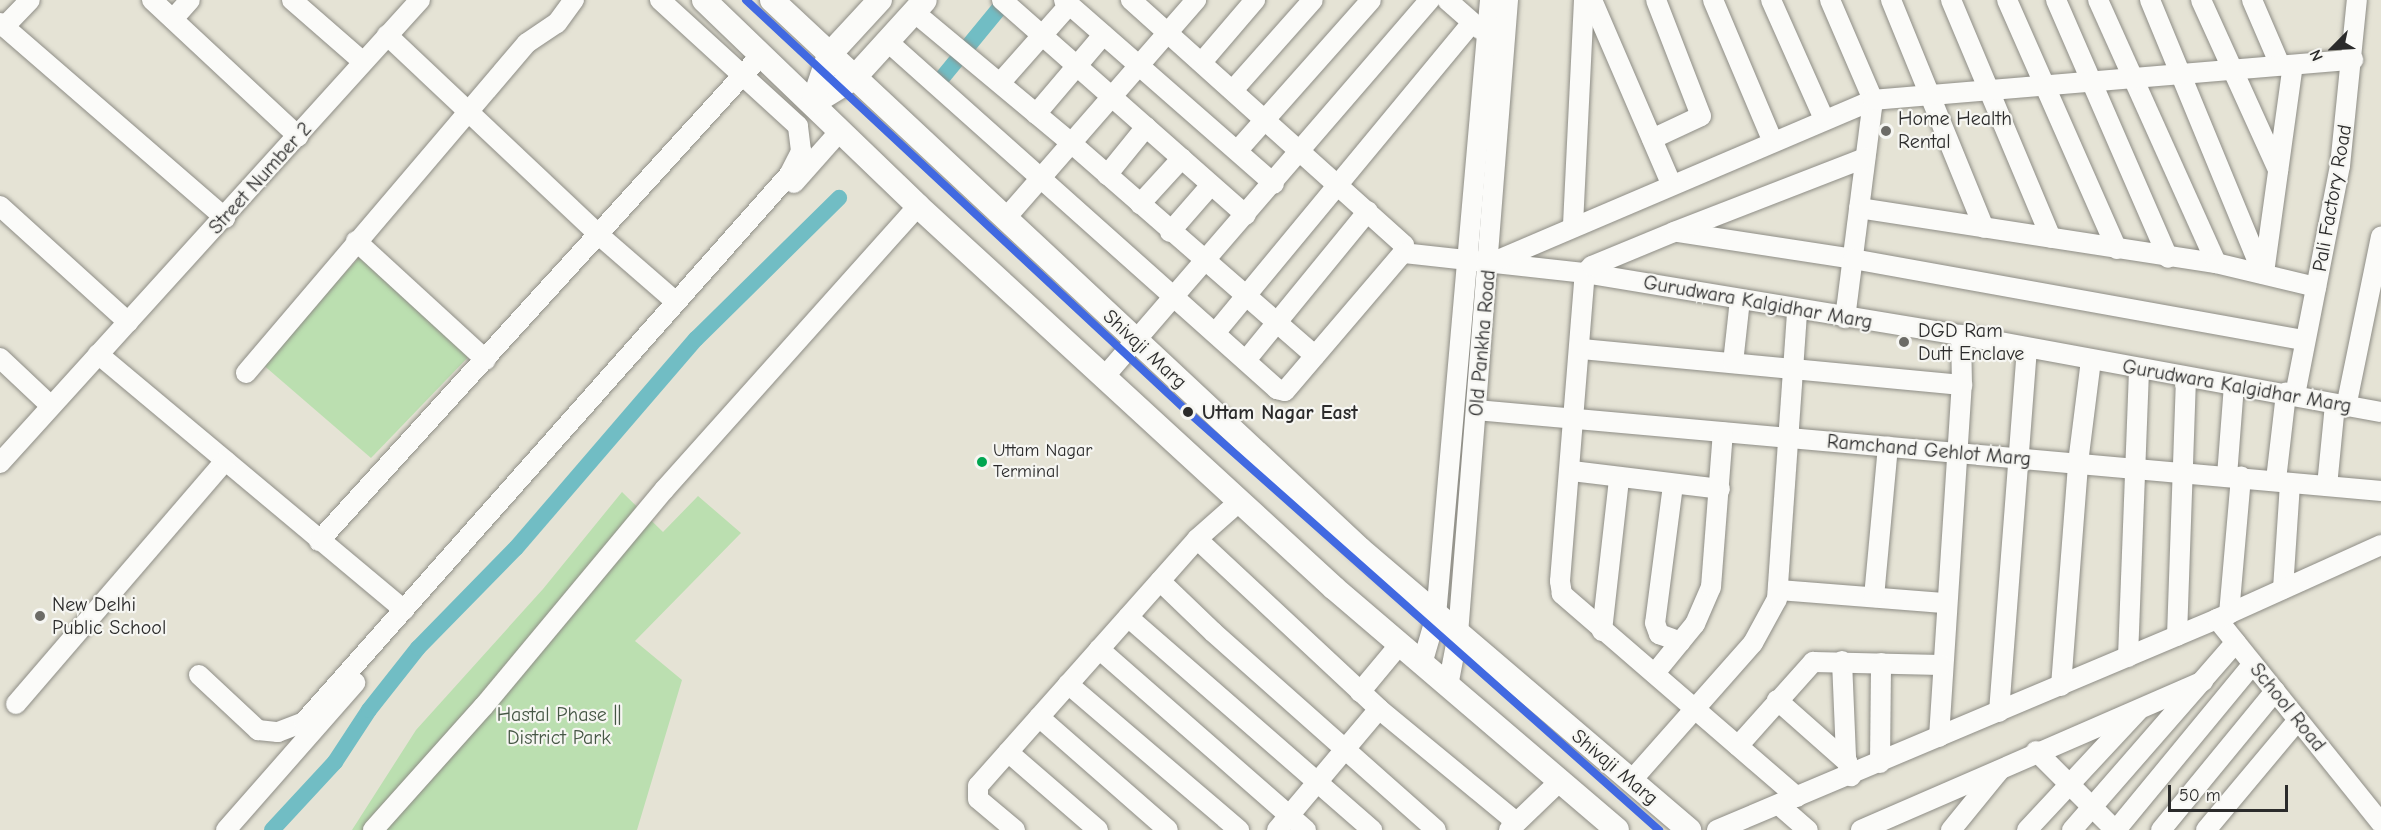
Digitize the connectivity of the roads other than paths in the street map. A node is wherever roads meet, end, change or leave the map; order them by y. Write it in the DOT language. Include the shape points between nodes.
graph roads {
  1 [pos="30,0"];
  2 [pos="152,0"];
  3 [pos="190,0"];
  4 [pos="292,0"];
  5 [pos="420,0"];
  6 [pos="574,0"];
  7 [pos="660,0"];
  8 [pos="704,0"];
  9 [pos="772,0"];
  10 [pos="880,0"];
  11 [pos="1002,0"];
  12 [pos="1196,0"];
  13 [pos="1255,0"];
  14 [pos="1313,0"];
  15 [pos="1371,0"];
  16 [pos="1430,0"];
  17 [pos="1447,0"];
  18 [pos="1490,0"];
  19 [pos="1508,0"];
  20 [pos="1584,0"];
  21 [pos="1592,0"];
  22 [pos="1656,0"];
  23 [pos="1713,0"];
  24 [pos="1771,0"];
  25 [pos="1830,0"];
  26 [pos="1891,0"];
  27 [pos="1951,0"];
  28 [pos="2007,0"];
  29 [pos="2056,0"];
  30 [pos="2098,0"];
  31 [pos="2150,0"];
  32 [pos="2200,0"];
  33 [pos="2252,0"];
  34 [pos="2357,0"];
  35 [pos="1134,1"];
  36 [pos="1066,2"];
  37 [pos="919,6"];
  38 [pos="173,19"];
  39 [pos="2,25"];
  40 [pos="1480,29"];
  41 [pos="1168,32"];
  42 [pos="387,35"];
  43 [pos="1103,35"];
  44 [pos="1042,37"];
  45 [pos="888,41"];
  46 [pos="762,54"];
  47 [pos="829,55"];
  48 [pos="2353,60"];
  49 [pos="363,62"];
  50 [pos="1202,62"];
  51 [pos="2287,65"];
  52 [pos="1077,67"];
  53 [pos="1139,67"];
  54 [pos="2231,70"];
  55 [pos="2180,74"];
  56 [pos="743,75"];
  57 [pos="854,78"];
  58 [pos="2133,78"];
  59 [pos="2089,81"];
  60 [pos="1000,83"];
  61 [pos="2043,85"];
  62 [pos="1233,90"];
  63 [pos="1990,90"];
  64 [pos="1931,95"];
  65 [pos="1111,97"];
  66 [pos="1874,100"];
  67 [pos="813,103"];
  68 [pos="471,113"];
  69 [pos="1036,114"];
  70 [pos="1824,119"];
  71 [pos="1265,120"];
  72 [pos="1146,127"];
  73 [pos="840,131"];
  74 [pos="298,136"];
  75 [pos="1652,139"];
  76 [pos="1070,142"];
  77 [pos="1773,142"];
  78 [pos="1238,150"];
  79 [pos="1301,153"];
  80 [pos="1865,158"];
  81 [pos="1182,159"];
  82 [pos="2278,170"];
  83 [pos="1107,175"];
  84 [pos="1041,176"];
  85 [pos="1336,183"];
  86 [pos="1671,183"];
  87 [pos="1274,184"];
  88 [pos="1211,185"];
  89 [pos="1140,204"];
  90 [pos="0,206"];
  91 [pos="918,206"];
  92 [pos="1859,208"];
  93 [pos="1368,211"];
  94 [pos="1246,215"];
  95 [pos="225,218"];
  96 [pos="1005,219"];
  97 [pos="1573,225"];
  98 [pos="1984,228"];
  99 [pos="1170,232"];
  100 [pos="1674,232"];
  101 [pos="599,235"];
  102 [pos="2381,237"];
  103 [pos="2051,238"];
  104 [pos="356,241"];
  105 [pos="2117,249"];
  106 [pos="1403,253"];
  107 [pos="2168,258"];
  108 [pos="1853,259"];
  109 [pos="1204,261"];
  110 [pos="1479,263"];
  111 [pos="2216,263"];
  112 [pos="1585,273"];
  113 [pos="2263,274"];
  114 [pos="2316,287"];
  115 [pos="1174,294"];
  116 [pos="1245,297"];
  117 [pos="1740,300"];
  118 [pos="676,302"];
  119 [pos="1797,311"];
  120 [pos="1845,318"];
  121 [pos="128,322"];
  122 [pos="1275,322"];
  123 [pos="1216,332"];
  124 [pos="1962,335"];
  125 [pos="2306,340"];
  126 [pos="1137,342"];
  127 [pos="2027,348"];
  128 [pos="1581,349"];
  129 [pos="98,354"];
  130 [pos="1315,356"];
  131 [pos="0,358"];
  132 [pos="1247,359"];
  133 [pos="486,360"];
  134 [pos="2091,360"];
  135 [pos="1734,363"];
  136 [pos="1791,368"];
  137 [pos="2139,368"];
  138 [pos="246,373"];
  139 [pos="1105,376"];
  140 [pos="2186,376"];
  141 [pos="1962,385"];
  142 [pos="2234,385"];
  143 [pos="2290,394"];
  144 [pos="51,406"];
  145 [pos="2340,406"];
  146 [pos="1476,410"];
  147 [pos="2381,412"];
  148 [pos="1576,419"];
  149 [pos="1723,432"];
  150 [pos="1786,438"];
  151 [pos="1888,447"];
  152 [pos="1958,453"];
  153 [pos="2017,458"];
  154 [pos="225,461"];
  155 [pos="0,463"];
  156 [pos="2078,463"];
  157 [pos="2137,468"];
  158 [pos="1572,471"];
  159 [pos="2186,472"];
  160 [pos="2234,477"];
  161 [pos="1619,480"];
  162 [pos="2283,482"];
  163 [pos="1673,484"];
  164 [pos="2327,486"];
  165 [pos="1720,489"];
  166 [pos="2381,491"];
  167 [pos="1240,501"];
  168 [pos="1197,539"];
  169 [pos="319,542"];
  170 [pos="2381,545"];
  171 [pos="1160,581"];
  172 [pos="2283,589"];
  173 [pos="1779,590"];
  174 [pos="1874,597"];
  175 [pos="1946,603"];
  176 [pos="404,610"];
  177 [pos="1436,616"];
  178 [pos="2223,616"];
  179 [pos="1128,617"];
  180 [pos="1602,631"];
  181 [pos="1458,634"];
  182 [pos="2177,636"];
  183 [pos="1681,642"];
  184 [pos="2236,642"];
  185 [pos="1400,644"];
  186 [pos="1100,649"];
  187 [pos="2127,657"];
  188 [pos="1842,661"];
  189 [pos="1881,663"];
  190 [pos="1422,664"];
  191 [pos="2253,664"];
  192 [pos="1941,665"];
  193 [pos="1655,673"];
  194 [pos="199,675"];
  195 [pos="2203,681"];
  196 [pos="1068,684"];
  197 [pos="1448,686"];
  198 [pos="2061,686"];
  199 [pos="2275,691"];
  200 [pos="1360,692"];
  201 [pos="1777,700"];
  202 [pos="16,704"];
  203 [pos="2144,705"];
  204 [pos="1379,709"];
  205 [pos="1697,710"];
  206 [pos="1999,712"];
  207 [pos="1039,717"];
  208 [pos="2298,720"];
  209 [pos="1939,737"];
  210 [pos="1738,746"];
  211 [pos="1346,747"];
  212 [pos="2036,751"];
  213 [pos="1008,752"];
  214 [pos="1880,763"];
  215 [pos="2004,765"];
  216 [pos="1849,769"];
  217 [pos="1560,781"];
  218 [pos="1631,781"];
  219 [pos="1317,783"];
  220 [pos="2068,783"];
  221 [pos="1788,801"];
  222 [pos="2092,807"];
  223 [pos="1283,823"];
  224 [pos="2373,823"];
  225 [pos="1512,826"];
  226 [pos="225,830"];
  227 [pos="373,830"];
  228 [pos="1015,830"];
  229 [pos="1098,830"];
  230 [pos="1168,830"];
  231 [pos="1239,830"];
  232 [pos="1306,830"];
  233 [pos="1372,830"];
  234 [pos="1436,830"];
  235 [pos="1617,830"];
  236 [pos="1689,830"];
  237 [pos="1717,830"];
  238 [pos="1808,830"];
  239 [pos="1861,830"];
  240 [pos="1951,830"];
  241 [pos="2027,830"];
  242 [pos="2072,830"];
  243 [pos="2116,830"];
  244 [pos="2161,830"];
  245 [pos="2206,830"];
  1 -- 39 [label="street"];
  2 -- 38 [label="street"];
  3 -- 38 [label="street"];
  4 -- 49 [label="street"];
  5 -- 42 [label="street, Street Number 2"];
  6 -- 68 [label="street" via="557,23 527,44"];
  7 -- 56 [label="street"];
  8 -- 46 [label="main road"];
  9 -- 47 [label="main road, Shivaji Marg"];
  10 -- 47 [label="main road"];
  11 -- 44 [label="street"];
  12 -- 41 [label="street"];
  13 -- 50 [label="street"];
  14 -- 62 [label="street"];
  15 -- 71 [label="street"];
  16 -- 79 [label="street"];
  17 -- 40 [label="street"];
  18 -- 40 [label="street, Old Pankha Road"];
  19 -- 110 [label="street, Old Pankha Road"];
  20 -- 97 [label="street"];
  21 -- 75 [label="street"];
  22 -- 75 [label="street" via="1701,116"];
  23 -- 77 [label="street"];
  24 -- 70 [label="street"];
  25 -- 66 [label="street"];
  26 -- 64 [label="street"];
  27 -- 63 [label="street"];
  28 -- 61 [label="street"];
  29 -- 59 [label="street"];
  30 -- 58 [label="street"];
  31 -- 55 [label="street"];
  32 -- 54 [label="street"];
  33 -- 51 [label="street"];
  34 -- 48 [label="street, Pali Factory Road"];
  35 -- 41 [label="street"];
  36 -- 43 [label="street"];
  36 -- 44 [label="street"];
  37 -- 45 [label="main road"];
  37 -- 60 [label="street"];
  38 -- 74 [label="street"];
  39 -- 95 [label="street"];
  40 -- 85 [label="street"];
  40 -- 110 [label="street, Old Pankha Road"];
  41 -- 50 [label="street"];
  41 -- 53 [label="street"];
  42 -- 49 [label="street, Street Number 2"];
  42 -- 68 [label="street"];
  43 -- 52 [label="street"];
  43 -- 53 [label="street"];
  44 -- 52 [label="street"];
  44 -- 60 [label="street"];
  45 -- 57 [label="main road"];
  45 -- 84 [label="street"];
  46 -- 56 [label="street"];
  46 -- 67 [label="main road"];
  47 -- 57 [label="main road, Shivaji Marg"];
  47 -- 67 [label="main road"];
  48 -- 51 [label="street"];
  48 -- 114 [label="street, Pali Factory Road" via="2340,166"];
  49 -- 74 [label="street, Street Number 2"];
  50 -- 62 [label="street"];
  51 -- 54 [label="street"];
  51 -- 82 [label="street"];
  52 -- 65 [label="street"];
  52 -- 69 [label="street"];
  53 -- 65 [label="street"];
  53 -- 78 [label="street"];
  54 -- 55 [label="street"];
  54 -- 82 [label="street"];
  55 -- 58 [label="street"];
  55 -- 113 [label="street"];
  56 -- 101 [label="street"];
  56 -- 118 [label="street" via="798,126 801,151 789,175"];
  57 -- 67 [label="main road"];
  57 -- 96 [label="main road, Shivaji Marg"];
  58 -- 59 [label="street"];
  58 -- 111 [label="street"];
  59 -- 61 [label="street"];
  59 -- 107 [label="street"];
  60 -- 69 [label="street"];
  61 -- 63 [label="street"];
  61 -- 105 [label="street"];
  62 -- 71 [label="street"];
  63 -- 64 [label="street"];
  63 -- 103 [label="street"];
  64 -- 66 [label="street"];
  64 -- 98 [label="street"];
  65 -- 72 [label="street"];
  65 -- 76 [label="street"];
  66 -- 70 [label="street"];
  66 -- 80 [label="street"];
  67 -- 73 [label="main road"];
  68 -- 101 [label="street"];
  68 -- 104 [label="street"];
  69 -- 76 [label="street"];
  70 -- 77 [label="street"];
  71 -- 78 [label="street"];
  71 -- 79 [label="street"];
  72 -- 81 [label="street"];
  72 -- 83 [label="street"];
  73 -- 91 [label="main road"];
  73 -- 226 [label="street"];
  74 -- 95 [label="street, Street Number 2"];
  75 -- 86 [label="street"];
  76 -- 83 [label="street"];
  76 -- 84 [label="street"];
  77 -- 86 [label="street"];
  78 -- 87 [label="street"];
  79 -- 85 [label="street"];
  79 -- 87 [label="street"];
  80 -- 92 [label="street"];
  80 -- 100 [label="street"];
  81 -- 88 [label="street"];
  81 -- 89 [label="street"];
  82 -- 113 [label="street"];
  83 -- 89 [label="street"];
  84 -- 96 [label="street"];
  84 -- 115 [label="street"];
  85 -- 93 [label="street"];
  85 -- 116 [label="street"];
  86 -- 97 [label="street"];
  87 -- 94 [label="street"];
  88 -- 94 [label="street"];
  88 -- 99 [label="street"];
  89 -- 99 [label="street"];
  90 -- 121 [label="street"];
  91 -- 139 [label="main road"];
  91 -- 227 [label="street" via="664,490 484,706"];
  92 -- 98 [label="street"];
  92 -- 108 [label="street"];
  93 -- 106 [label="street" via="1402,241"];
  93 -- 122 [label="street"];
  94 -- 109 [label="street"];
  95 -- 121 [label="street, Street Number 2"];
  96 -- 126 [label="main road, Shivaji Marg"];
  97 -- 110 [label="street"];
  98 -- 103 [label="street"];
  99 -- 109 [label="street"];
  100 -- 108 [label="street"];
  100 -- 112 [label="street" via="1592,266"];
  101 -- 118 [label="street"];
  101 -- 133 [label="street"];
  102 -- 145 [label="street"];
  103 -- 105 [label="street"];
  104 -- 133 [label="street"];
  104 -- 138 [label="street"];
  105 -- 107 [label="street"];
  106 -- 110 [label="street, Gurudwara Kalgidhar Marg"];
  106 -- 130 [label="street"];
  107 -- 111 [label="street"];
  108 -- 120 [label="street"];
  108 -- 125 [label="street"];
  109 -- 115 [label="street"];
  109 -- 116 [label="street"];
  110 -- 112 [label="street, Gurudwara Kalgidhar Marg"];
  110 -- 146 [label="street, Old Pankha Road"];
  110 -- 177 [label="street, Old Pankha Road"];
  111 -- 113 [label="street"];
  112 -- 117 [label="street, Gurudwara Kalgidhar Marg"];
  112 -- 128 [label="street"];
  113 -- 114 [label="street"];
  114 -- 125 [label="street, Pali Factory Road"];
  115 -- 123 [label="street"];
  115 -- 126 [label="street"];
  116 -- 122 [label="street"];
  116 -- 123 [label="street"];
  117 -- 119 [label="street, Gurudwara Kalgidhar Marg"];
  117 -- 135 [label="street"];
  118 -- 176 [label="street"];
  119 -- 120 [label="street, Gurudwara Kalgidhar Marg"];
  119 -- 136 [label="street"];
  120 -- 124 [label="street, Gurudwara Kalgidhar Marg"];
  121 -- 129 [label="street, Street Number 2"];
  122 -- 130 [label="street"];
  122 -- 132 [label="street"];
  123 -- 132 [label="street"];
  124 -- 127 [label="street, Gurudwara Kalgidhar Marg"];
  124 -- 141 [label="street"];
  125 -- 143 [label="street, Pali Factory Road"];
  126 -- 139 [label="street"];
  126 -- 177 [label="main road, Shivaji Marg"];
  127 -- 134 [label="street, Gurudwara Kalgidhar Marg"];
  127 -- 153 [label="street"];
  128 -- 135 [label="street"];
  128 -- 148 [label="street"];
  129 -- 144 [label="street, Street Number 2"];
  129 -- 154 [label="street"];
  130 -- 132 [label="street" via="1289,388 1281,391"];
  131 -- 144 [label="street"];
  133 -- 169 [label="street"];
  134 -- 137 [label="street, Gurudwara Kalgidhar Marg"];
  134 -- 156 [label="street"];
  135 -- 136 [label="street"];
  136 -- 141 [label="street"];
  136 -- 150 [label="street"];
  137 -- 140 [label="street, Gurudwara Kalgidhar Marg"];
  137 -- 157 [label="street"];
  139 -- 167 [label="main road"];
  140 -- 142 [label="street, Gurudwara Kalgidhar Marg"];
  140 -- 159 [label="street"];
  141 -- 152 [label="street"];
  142 -- 143 [label="street, Gurudwara Kalgidhar Marg"];
  142 -- 160 [label="street"];
  143 -- 145 [label="street, Gurudwara Kalgidhar Marg"];
  143 -- 162 [label="street, Pali Factory Road"];
  144 -- 155 [label="street, Street Number 2"];
  145 -- 147 [label="street, Gurudwara Kalgidhar Marg"];
  145 -- 164 [label="street"];
  146 -- 148 [label="street, Ramchand Gehlot Marg"];
  146 -- 181 [label="street, Old Pankha Road"];
  148 -- 149 [label="street, Ramchand Gehlot Marg"];
  148 -- 158 [label="street"];
  149 -- 150 [label="street, Ramchand Gehlot Marg"];
  149 -- 165 [label="street"];
  150 -- 151 [label="street, Ramchand Gehlot Marg"];
  150 -- 173 [label="street"];
  151 -- 152 [label="street, Ramchand Gehlot Marg"];
  151 -- 174 [label="street"];
  152 -- 153 [label="street, Ramchand Gehlot Marg"];
  152 -- 175 [label="street"];
  153 -- 156 [label="street, Ramchand Gehlot Marg"];
  153 -- 206 [label="street"];
  154 -- 169 [label="street"];
  154 -- 202 [label="street"];
  156 -- 157 [label="street, Ramchand Gehlot Marg"];
  156 -- 198 [label="street"];
  157 -- 159 [label="street, Ramchand Gehlot Marg"];
  157 -- 187 [label="street"];
  158 -- 161 [label="street"];
  158 -- 180 [label="street" via="1560,588"];
  159 -- 160 [label="street, Ramchand Gehlot Marg"];
  159 -- 182 [label="street"];
  160 -- 162 [label="street, Ramchand Gehlot Marg"];
  160 -- 178 [label="street"];
  161 -- 163 [label="street"];
  161 -- 180 [label="street"];
  162 -- 164 [label="street, Ramchand Gehlot Marg"];
  162 -- 172 [label="street, Pali Factory Road"];
  163 -- 165 [label="street"];
  163 -- 183 [label="street" via="1655,623 1659,634"];
  164 -- 166 [label="street, Ramchand Gehlot Marg"];
  165 -- 183 [label="street" via="1711,587 1695,624"];
  167 -- 168 [label="street"];
  167 -- 185 [label="main road"];
  168 -- 171 [label="street"];
  168 -- 200 [label="street"];
  169 -- 176 [label="street"];
  170 -- 172 [label="street"];
  171 -- 179 [label="street"];
  171 -- 211 [label="street"];
  172 -- 178 [label="street"];
  173 -- 174 [label="street"];
  173 -- 205 [label="street" via="1753,643"];
  174 -- 175 [label="street"];
  175 -- 192 [label="street"];
  176 -- 194 [label="street" via="296,726 278,732 258,730"];
  177 -- 181 [label="main road, Shivaji Marg"];
  177 -- 190 [label="street, Old Pankha Road"];
  178 -- 182 [label="street"];
  178 -- 184 [label="street, School Road"];
  179 -- 186 [label="street"];
  179 -- 219 [label="street"];
  180 -- 193 [label="street"];
  181 -- 197 [label="street, Old Pankha Road"];
  181 -- 218 [label="main road, Shivaji Marg"];
  182 -- 187 [label="street"];
  183 -- 193 [label="street"];
  184 -- 191 [label="street, School Road"];
  184 -- 195 [label="street"];
  185 -- 190 [label="main road"];
  185 -- 200 [label="street"];
  186 -- 196 [label="street"];
  186 -- 223 [label="street"];
  187 -- 198 [label="street"];
  188 -- 189 [label="street"];
  188 -- 201 [label="street" via="1809,665"];
  188 -- 216 [label="street"];
  189 -- 192 [label="street"];
  189 -- 214 [label="street"];
  190 -- 197 [label="main road"];
  191 -- 199 [label="street, School Road"];
  191 -- 243 [label="street"];
  192 -- 209 [label="street"];
  193 -- 205 [label="street"];
  195 -- 203 [label="street"];
  195 -- 222 [label="street"];
  196 -- 207 [label="street"];
  196 -- 231 [label="street"];
  197 -- 217 [label="main road"];
  198 -- 206 [label="street"];
  199 -- 208 [label="street, School Road"];
  199 -- 244 [label="street"];
  200 -- 204 [label="street"];
  201 -- 210 [label="street"];
  201 -- 216 [label="street"];
  203 -- 212 [label="street"];
  203 -- 220 [label="street"];
  204 -- 211 [label="street"];
  204 -- 225 [label="street"];
  205 -- 210 [label="street"];
  205 -- 218 [label="street"];
  206 -- 209 [label="street"];
  207 -- 213 [label="street"];
  207 -- 230 [label="street"];
  208 -- 224 [label="street, School Road"];
  208 -- 245 [label="street"];
  209 -- 214 [label="street"];
  210 -- 221 [label="street"];
  211 -- 219 [label="street"];
  211 -- 234 [label="street"];
  212 -- 215 [label="street"];
  212 -- 220 [label="street"];
  213 -- 228 [label="street" via="978,786 975,795"];
  213 -- 229 [label="street"];
  214 -- 216 [label="street"];
  215 -- 239 [label="street"];
  215 -- 240 [label="street"];
  216 -- 221 [label="street"];
  217 -- 225 [label="street"];
  217 -- 235 [label="main road"];
  218 -- 236 [label="main road, Shivaji Marg"];
  219 -- 223 [label="street"];
  219 -- 233 [label="street"];
  220 -- 222 [label="street"];
  220 -- 241 [label="street"];
  221 -- 237 [label="street"];
  221 -- 238 [label="street"];
  222 -- 242 [label="street"];
  222 -- 243 [label="street"];
  223 -- 232 [label="street"];
}
